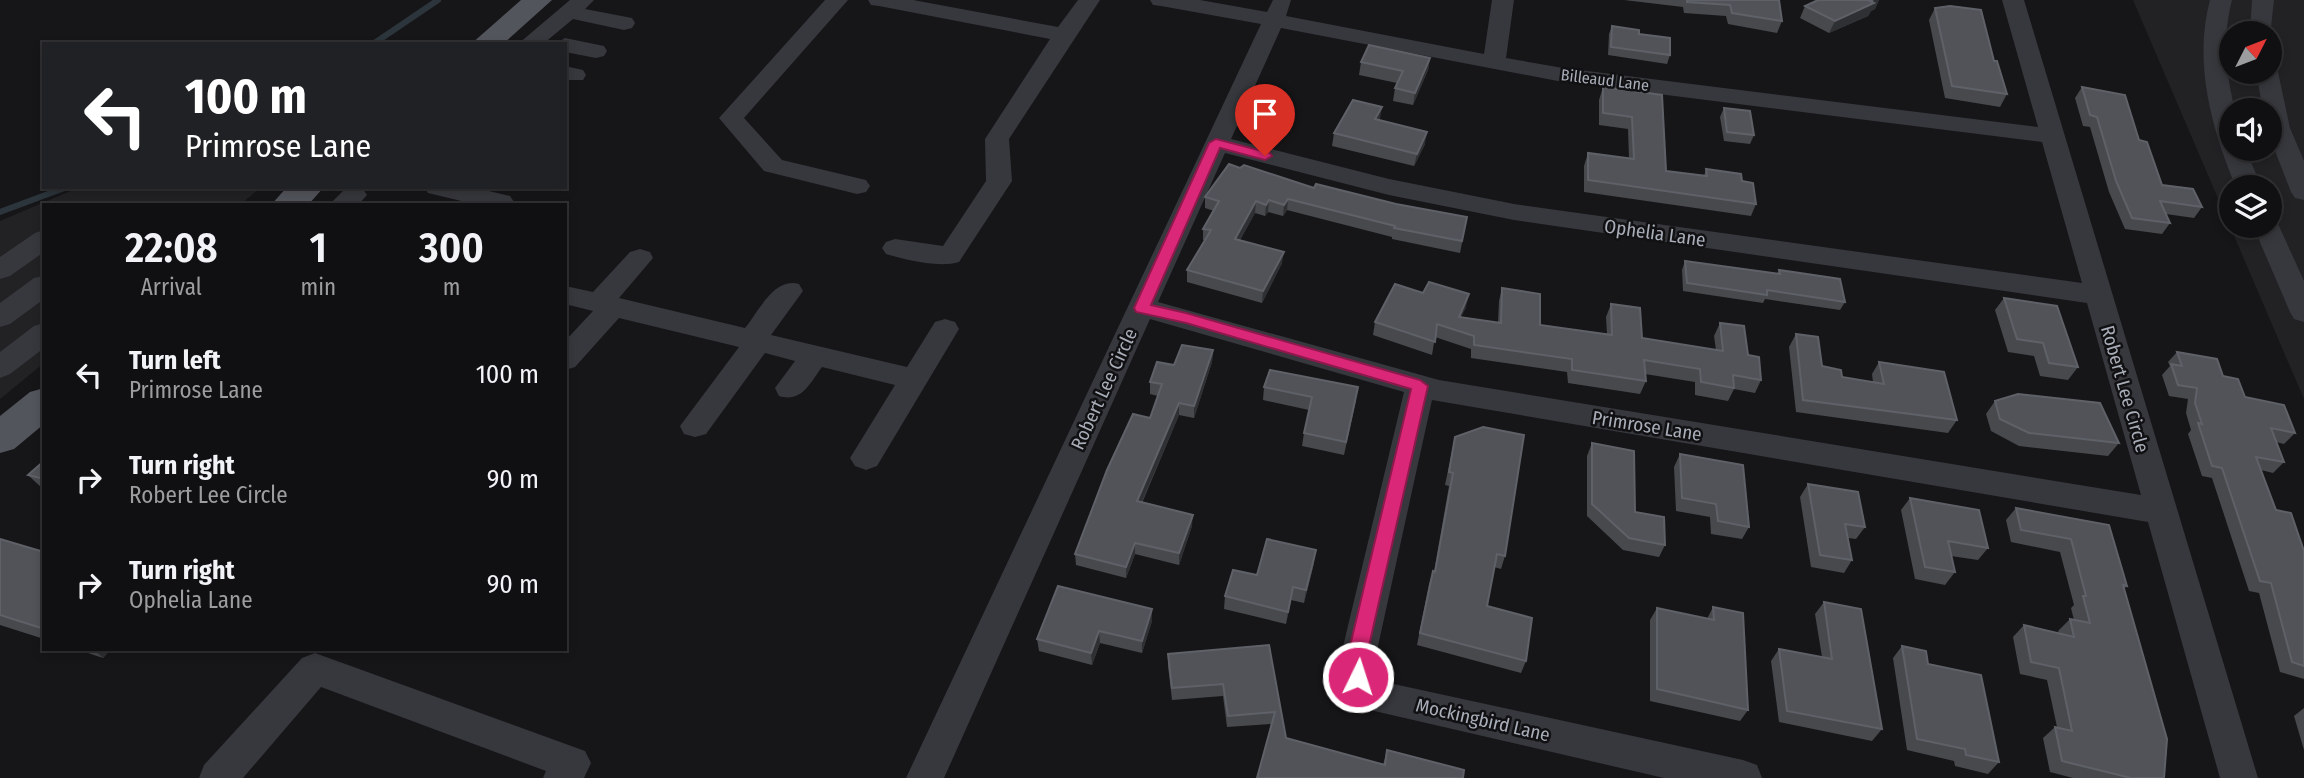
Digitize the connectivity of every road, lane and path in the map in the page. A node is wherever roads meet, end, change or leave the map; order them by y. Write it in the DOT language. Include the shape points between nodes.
graph roads {
  1 [pos="538,0"];
  2 [pos="837,0"];
  3 [pos="879,0"];
  4 [pos="1089,0"];
  5 [pos="1161,0"];
  6 [pos="1503,0"];
  7 [pos="2013,0"];
  8 [pos="2221,0"];
  9 [pos="2263,0"];
  10 [pos="576,6"];
  11 [pos="1279,9"];
  12 [pos="2262,21"];
  13 [pos="624,23"];
  14 [pos="1064,35"];
  15 [pos="532,41"];
  16 [pos="487,42"];
  17 [pos="567,45"];
  18 [pos="596,51"];
  19 [pos="1494,64"];
  20 [pos="2269,84"];
  21 [pos="2220,98"];
  22 [pos="2053,136"];
  23 [pos="1216,143"];
  24 [pos="857,186"];
  25 [pos="306,189"];
  26 [pos="446,189"];
  27 [pos="2304,192"];
  28 [pos="501,202"];
  29 [pos="289,203"];
  30 [pos="2271,238"];
  31 [pos="42,240"];
  32 [pos="895,248"];
  33 [pos="640,258"];
  34 [pos="0,270"];
  35 [pos="42,286"];
  36 [pos="789,291"];
  37 [pos="567,295"];
  38 [pos="2098,295"];
  39 [pos="606,305"];
  40 [pos="1142,308"];
  41 [pos="2304,312"];
  42 [pos="0,317"];
  43 [pos="945,329"];
  44 [pos="42,335"];
  45 [pos="755,341"];
  46 [pos="815,355"];
  47 [pos="567,357"];
  48 [pos="0,367"];
  49 [pos="914,379"];
  50 [pos="1420,386"];
  51 [pos="790,388"];
  52 [pos="42,404"];
  53 [pos="695,426"];
  54 [pos="0,438"];
  55 [pos="866,458"];
  56 [pos="2160,511"];
  57 [pos="218,778"];
  58 [pos="562,778"];
  59 [pos="925,778"];
  60 [pos="1743,778"];
  61 [pos="2239,778"];
  1 -- 16 [label="main road"];
  2 -- 24 [label="street" via="731,118 773,166"];
  3 -- 14 [label="street"];
  4 -- 14 [label="street"];
  5 -- 11 [label="street, Billeaud Lane"];
  6 -- 19 [label="street"];
  7 -- 22 [label="street, Robert Lee Circle"];
  8 -- 21 [label="street" via="2214,51"];
  9 -- 12 [label="street"];
  10 -- 13 [label="street"];
  10 -- 15 [label="street"];
  11 -- 19 [label="street, Billeaud Lane"];
  11 -- 23 [label="street, Robert Lee Circle"];
  14 -- 32 [label="street" via="997,139 999,180 950,256"];
  17 -- 18 [label="street"];
  19 -- 22 [label="street, Billeaud Lane"];
  20 -- 27 [label="street" via="2278,128"];
  22 -- 38 [label="street, Robert Lee Circle"];
  23 -- 38 [label="street, Ophelia Lane" via="1389,187 1514,212"];
  23 -- 40 [label="street, Robert Lee Circle"];
  25 -- 29 [label="main road"];
  26 -- 28 [label="street"];
  30 -- 41 [label="street"];
  31 -- 34 [label="street"];
  33 -- 39 [label="street"];
  35 -- 42 [label="street"];
  36 -- 45 [label="street"];
  37 -- 39 [label="street"];
  38 -- 56 [label="street, Robert Lee Circle"];
  39 -- 45 [label="street"];
  39 -- 47 [label="street"];
  40 -- 50 [label="street, Primrose Lane"];
  40 -- 59 [label="street, Robert Lee Circle"];
  43 -- 49 [label="street"];
  44 -- 48 [label="street"];
  45 -- 46 [label="street"];
  45 -- 53 [label="street"];
  46 -- 49 [label="street"];
  46 -- 51 [label="street"];
  49 -- 55 [label="street"];
  50 -- 56 [label="street, Primrose Lane"];
  50 -- 60 [label="street, Mockingbird Lane" via="1360,646 1357,665 1363,686 1384,698"];
  52 -- 54 [label="main road"];
  56 -- 61 [label="street, Robert Lee Circle"];
  57 -- 58 [label="street" via="315,669 572,763"];
}
